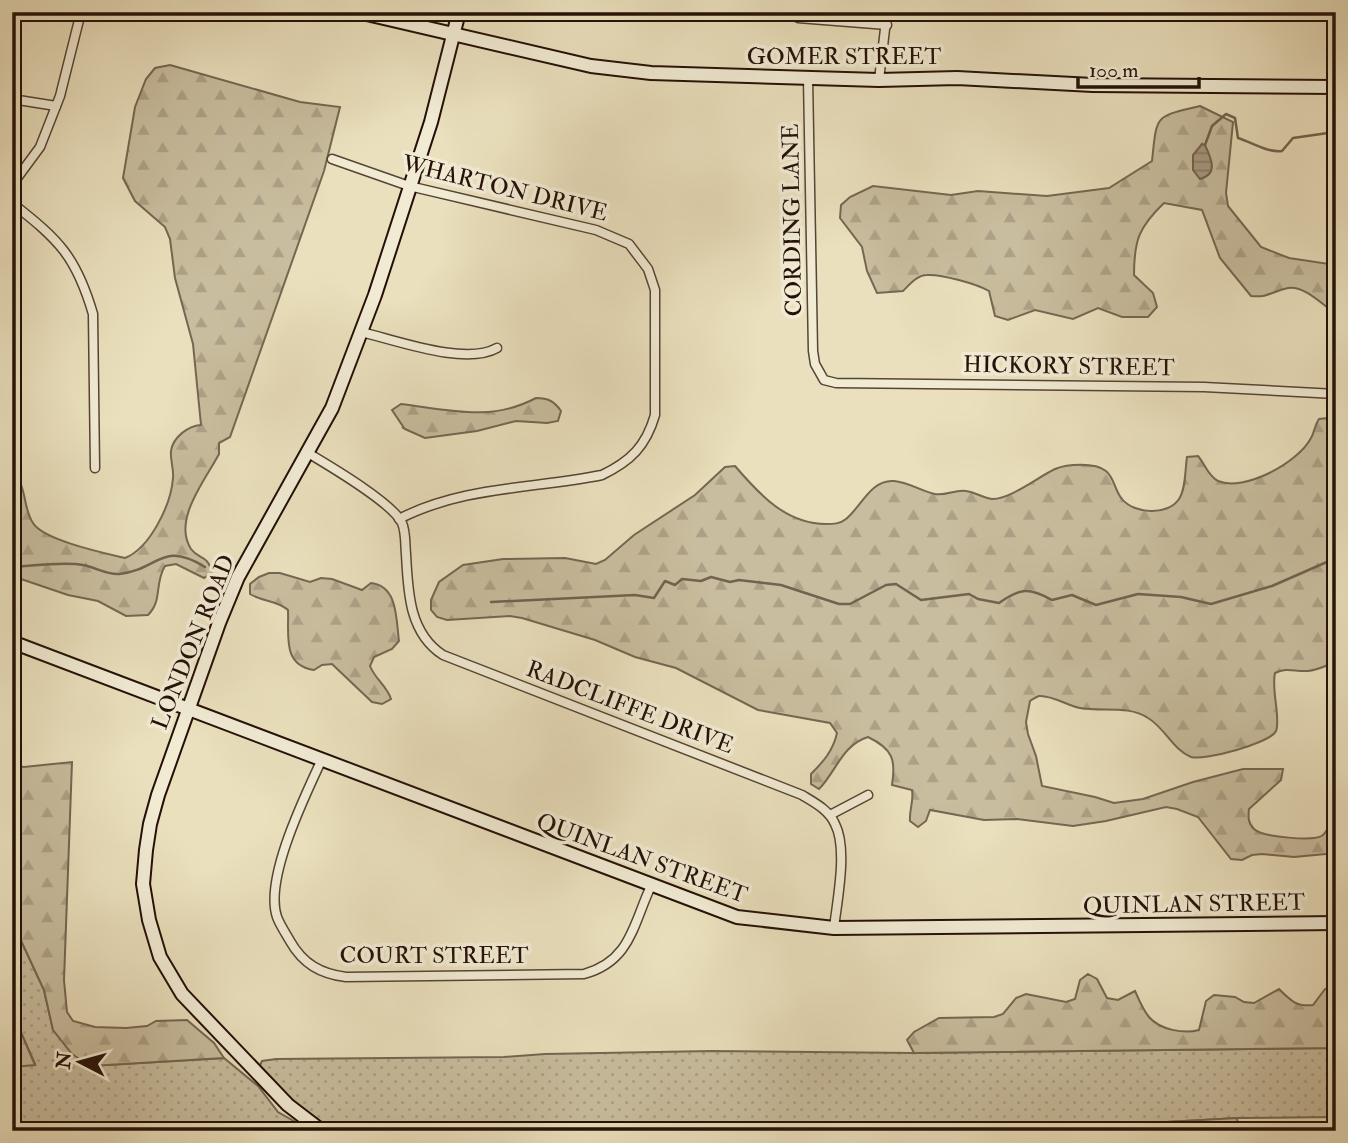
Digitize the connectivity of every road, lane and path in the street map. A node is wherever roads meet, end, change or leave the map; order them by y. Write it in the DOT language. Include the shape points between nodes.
graph roads {
  1 [pos="81,12"];
  2 [pos="358,12"];
  3 [pos="458,12"];
  4 [pos="887,12"];
  5 [pos="798,18"];
  6 [pos="887,25"];
  7 [pos="455,33"];
  8 [pos="808,78"];
  9 [pos="879,80"];
  10 [pos="1336,87"];
  11 [pos="12,99"];
  12 [pos="57,106"];
  13 [pos="332,159"];
  14 [pos="12,185"];
  15 [pos="409,186"];
  16 [pos="12,203"];
  17 [pos="361,332"];
  18 [pos="497,348"];
  19 [pos="814,360"];
  20 [pos="1336,394"];
  21 [pos="308,453"];
  22 [pos="95,468"];
  23 [pos="399,519"];
  24 [pos="12,642"];
  25 [pos="188,707"];
  26 [pos="321,759"];
  27 [pos="869,795"];
  28 [pos="830,816"];
  29 [pos="652,886"];
  30 [pos="1336,923"];
  31 [pos="834,929"];
  32 [pos="322,1131"];
  1 -- 12 [label="street"];
  2 -- 7 [label="street, GOMER STREET"];
  3 -- 7 [label="street, LONDON ROAD"];
  4 -- 6 [label="street"];
  5 -- 6 [label="street"];
  6 -- 9 [label="street"];
  7 -- 8 [label="street, GOMER STREET" via="604,67 689,76"];
  7 -- 15 [label="street, LONDON ROAD"];
  8 -- 9 [label="street, GOMER STREET"];
  8 -- 19 [label="street, CORDING LANE"];
  9 -- 10 [label="street, GOMER STREET"];
  11 -- 12 [label="street"];
  12 -- 14 [label="street" via="40,147"];
  13 -- 15 [label="street, WHARTON DRIVE"];
  15 -- 17 [label="street, LONDON ROAD"];
  15 -- 23 [label="street, WHARTON DRIVE" via="596,230 629,244 648,269 655,290 655,415 636,454 602,475 468,494"];
  16 -- 22 [label="street" via="70,257 93,314"];
  17 -- 18 [label="street" via="459,353 479,355"];
  17 -- 21 [label="street, LONDON ROAD" via="332,408"];
  19 -- 20 [label="street, HICKORY STREET" via="821,377 836,383 1213,387"];
  21 -- 23 [label="street" via="349,477"];
  21 -- 25 [label="street, LONDON ROAD" via="238,578"];
  23 -- 28 [label="street, RADCLIFFE DRIVE" via="414,619 418,631 435,649 802,795"];
  24 -- 25 [label="street, QUINLAN STREET"];
  25 -- 26 [label="street, QUINLAN STREET"];
  25 -- 32 [label="street, LONDON ROAD" via="158,795 146,850 144,884 160,957 182,995 288,1105"];
  26 -- 29 [label="street, QUINLAN STREET"];
  26 -- 29 [label="street, COURT STREET" via="275,877 277,917 291,944 316,970 346,977 584,974 599,970 622,952"];
  27 -- 28 [label="street"];
  28 -- 31 [label="street" via="840,847"];
  29 -- 31 [label="street, QUINLAN STREET" via="737,917"];
  30 -- 31 [label="street, QUINLAN STREET"];
}
